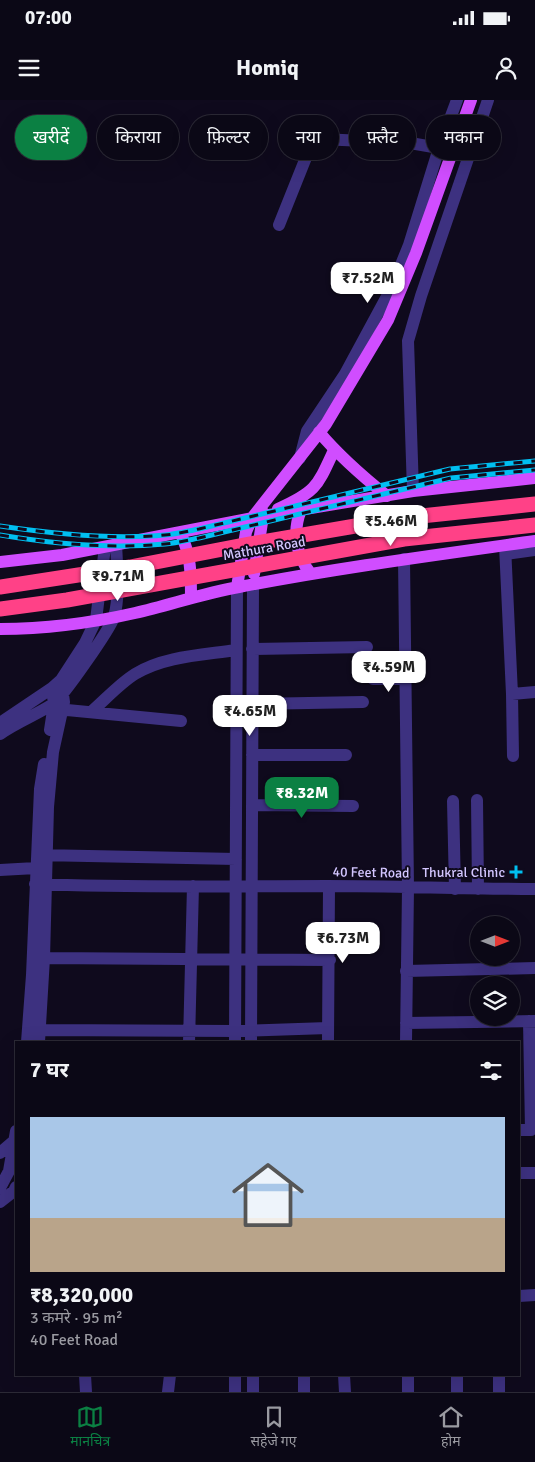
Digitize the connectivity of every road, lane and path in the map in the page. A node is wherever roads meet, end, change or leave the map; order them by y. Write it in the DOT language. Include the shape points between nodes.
graph roads {
  1 [pos="457,100"];
  2 [pos="471,100"];
  3 [pos="488,100"];
  4 [pos="451,115"];
  5 [pos="426,146"];
  6 [pos="435,160"];
  7 [pos="279,225"];
  8 [pos="322,428"];
  9 [pos="334,450"];
  10 [pos="300,458"];
  11 [pos="535,478"];
  12 [pos="413,491"];
  13 [pos="387,496"];
  14 [pos="535,504"];
  15 [pos="301,510"];
  16 [pos="259,513"];
  17 [pos="535,524"];
  18 [pos="180,532"];
  19 [pos="535,541"];
  20 [pos="111,545"];
  21 [pos="506,550"];
  22 [pos="535,550"];
  23 [pos="404,559"];
  24 [pos="0,562"];
  25 [pos="311,574"];
  26 [pos="253,584"];
  27 [pos="0,587"];
  28 [pos="237,587"];
  29 [pos="191,598"];
  30 [pos="0,609"];
  31 [pos="113,617"];
  32 [pos="96,620"];
  33 [pos="0,629"];
  34 [pos="368,647"];
  35 [pos="252,649"];
  36 [pos="236,650"];
  37 [pos="373,679"];
  38 [pos="406,679"];
  39 [pos="59,687"];
  40 [pos="535,692"];
  41 [pos="512,694"];
  42 [pos="363,702"];
  43 [pos="54,704"];
  44 [pos="252,704"];
  45 [pos="67,710"];
  46 [pos="91,712"];
  47 [pos="181,721"];
  48 [pos="0,723"];
  49 [pos="0,734"];
  50 [pos="252,755"];
  51 [pos="346,755"];
  52 [pos="513,756"];
  53 [pos="477,800"];
  54 [pos="453,801"];
  55 [pos="252,805"];
  56 [pos="353,806"];
  57 [pos="41,855"];
  58 [pos="236,859"];
  59 [pos="36,868"];
  60 [pos="0,870"];
  61 [pos="41,884"];
  62 [pos="192,886"];
  63 [pos="252,886"];
  64 [pos="329,886"];
  65 [pos="236,887"];
  66 [pos="408,888"];
  67 [pos="455,889"];
  68 [pos="478,889"];
  69 [pos="535,889"];
  70 [pos="44,958"];
  71 [pos="251,958"];
  72 [pos="190,960"];
  73 [pos="235,960"];
  74 [pos="330,960"];
  75 [pos="535,968"];
  76 [pos="406,971"];
  77 [pos="532,1021"];
  78 [pos="406,1023"];
  79 [pos="328,1028"];
  80 [pos="39,1036"];
  81 [pos="189,1037"];
  82 [pos="235,1037"];
  83 [pos="251,1037"];
  84 [pos="27,1041"];
  85 [pos="328,1041"];
  86 [pos="406,1041"];
  87 [pos="524,1060"];
  88 [pos="520,1130"];
  89 [pos="15,1137"];
  90 [pos="15,1141"];
  91 [pos="0,1153"];
  92 [pos="520,1173"];
  93 [pos="535,1173"];
  94 [pos="0,1189"];
  95 [pos="15,1190"];
  96 [pos="0,1202"];
  97 [pos="535,1295"];
  98 [pos="520,1296"];
  99 [pos="85,1376"];
  100 [pos="170,1376"];
  101 [pos="235,1376"];
  102 [pos="253,1376"];
  103 [pos="304,1376"];
  104 [pos="344,1376"];
  105 [pos="408,1376"];
  106 [pos="457,1376"];
  107 [pos="499,1376"];
  108 [pos="86,1392"];
  109 [pos="168,1392"];
  110 [pos="235,1392"];
  111 [pos="253,1392"];
  112 [pos="304,1392"];
  113 [pos="344,1392"];
  114 [pos="408,1392"];
  115 [pos="457,1392"];
  116 [pos="499,1392"];
  1 -- 4 [label="street"];
  2 -- 8 [label="main road" via="416,253 388,320"];
  3 -- 12 [label="street" via="408,341"];
  5 -- 7 [label="street" via="320,139 311,145"];
  6 -- 10 [label="street" via="409,245 392,287 345,374 308,431"];
  8 -- 9 [label="main road"];
  8 -- 10 [label="main road"];
  9 -- 13 [label="main road"];
  9 -- 16 [label="main road" via="315,488 296,502"];
  10 -- 16 [label="main road"];
  11 -- 12 [label="main road"];
  12 -- 13 [label="main road"];
  13 -- 15 [label="main road"];
  14 -- 27 [label="highway, Mathura Road" via="402,518"];
  15 -- 16 [label="main road"];
  15 -- 25 [label="main road" via="297,522 297,543 302,561"];
  16 -- 18 [label="main road"];
  16 -- 26 [label="main road"];
  16 -- 28 [label="main road" via="246,532"];
  17 -- 30 [label="highway, Mathura Road" via="404,540"];
  18 -- 20 [label="main road"];
  18 -- 29 [label="main road" via="187,548"];
  19 -- 21 [label="main road"];
  20 -- 24 [label="main road"];
  20 -- 31 [label="street" via="118,580"];
  20 -- 32 [label="street"];
  21 -- 22 [label="street"];
  21 -- 23 [label="main road"];
  21 -- 41 [label="street"];
  23 -- 25 [label="main road"];
  23 -- 38 [label="street"];
  25 -- 26 [label="main road"];
  26 -- 28 [label="main road"];
  26 -- 35 [label="street"];
  28 -- 29 [label="main road"];
  28 -- 36 [label="street"];
  29 -- 31 [label="main road"];
  31 -- 32 [label="main road"];
  31 -- 39 [label="street"];
  32 -- 33 [label="main road"];
  32 -- 39 [label="street"];
  34 -- 35 [label="street"];
  35 -- 44 [label="street"];
  36 -- 46 [label="street" via="156,664 133,676"];
  36 -- 58 [label="street"];
  37 -- 38 [label="street"];
  38 -- 66 [label="street"];
  39 -- 43 [label="street"];
  39 -- 48 [label="street"];
  39 -- 57 [label="street" via="64,702 50,778"];
  40 -- 41 [label="street"];
  41 -- 52 [label="street"];
  42 -- 44 [label="street"];
  43 -- 49 [label="street"];
  43 -- 57 [label="street" via="41,778"];
  44 -- 50 [label="street"];
  45 -- 46 [label="street"];
  46 -- 47 [label="street"];
  50 -- 51 [label="street"];
  50 -- 55 [label="street"];
  53 -- 68 [label="street"];
  54 -- 67 [label="street"];
  55 -- 56 [label="street"];
  55 -- 63 [label="street"];
  57 -- 58 [label="street"];
  57 -- 59 [label="street"];
  57 -- 61 [label="street"];
  58 -- 65 [label="street"];
  59 -- 60 [label="street"];
  59 -- 61 [label="street"];
  61 -- 62 [label="street, 40 Feet Road"];
  61 -- 70 [label="street"];
  61 -- 84 [label="street"];
  62 -- 65 [label="street, 40 Feet Road"];
  62 -- 72 [label="street"];
  63 -- 64 [label="street, 40 Feet Road"];
  63 -- 65 [label="street, 40 Feet Road"];
  63 -- 71 [label="street"];
  64 -- 66 [label="street, 40 Feet Road"];
  64 -- 74 [label="street"];
  65 -- 73 [label="street"];
  66 -- 67 [label="street, 40 Feet Road"];
  66 -- 76 [label="street"];
  67 -- 68 [label="street, 40 Feet Road"];
  68 -- 69 [label="street, 40 Feet Road"];
  70 -- 72 [label="street"];
  70 -- 80 [label="street"];
  71 -- 73 [label="street"];
  71 -- 74 [label="street"];
  71 -- 83 [label="street"];
  72 -- 73 [label="street"];
  72 -- 81 [label="street"];
  73 -- 82 [label="street"];
  74 -- 79 [label="street"];
  75 -- 76 [label="street"];
  76 -- 78 [label="street"];
  77 -- 78 [label="street"];
  77 -- 87 [label="street"];
  78 -- 86 [label="street"];
  79 -- 83 [label="street"];
  79 -- 85 [label="street"];
  80 -- 81 [label="street"];
  81 -- 82 [label="street"];
  82 -- 83 [label="street"];
  87 -- 88 [label="street" via="531,1130"];
  89 -- 91 [label="street"];
  90 -- 94 [label="street" via="9,1171"];
  92 -- 93 [label="street"];
  94 -- 95 [label="street"];
  95 -- 96 [label="street"];
  97 -- 98 [label="street"];
  99 -- 108 [label="street"];
  100 -- 109 [label="street"];
  101 -- 110 [label="street"];
  102 -- 111 [label="street"];
  103 -- 112 [label="street"];
  104 -- 113 [label="street"];
  105 -- 114 [label="street"];
  106 -- 115 [label="street"];
  107 -- 116 [label="street"];
}
